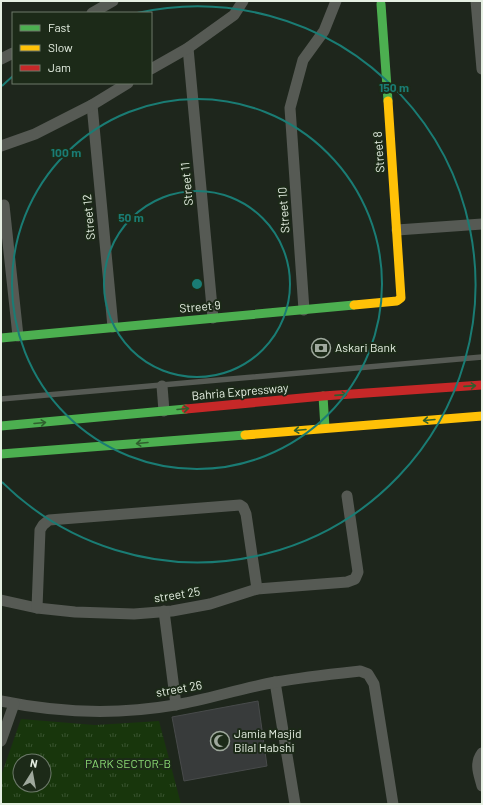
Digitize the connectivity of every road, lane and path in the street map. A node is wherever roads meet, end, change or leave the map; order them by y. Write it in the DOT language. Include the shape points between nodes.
graph roads {
  1 [pos="113,1"];
  2 [pos="243,1"];
  3 [pos="336,1"];
  4 [pos="476,1"];
  5 [pos="381,4"];
  6 [pos="94,12"];
  7 [pos="188,48"];
  8 [pos="12,54"];
  9 [pos="1,59"];
  10 [pos="152,68"];
  11 [pos="482,69"];
  12 [pos="126,84"];
  13 [pos="92,105"];
  14 [pos="1,146"];
  15 [pos="4,205"];
  16 [pos="482,224"];
  17 [pos="397,230"];
  18 [pos="401,298"];
  19 [pos="304,310"];
  20 [pos="213,318"];
  21 [pos="113,327"];
  22 [pos="18,336"];
  23 [pos="1,338"];
  24 [pos="482,357"];
  25 [pos="482,385"];
  26 [pos="162,386"];
  27 [pos="323,396"];
  28 [pos="1,399"];
  29 [pos="164,411"];
  30 [pos="482,416"];
  31 [pos="1,426"];
  32 [pos="325,428"];
  33 [pos="1,454"];
  34 [pos="347,496"];
  35 [pos="257,590"];
  36 [pos="1,600"];
  37 [pos="37,608"];
  38 [pos="164,611"];
  39 [pos="275,682"];
  40 [pos="1,701"];
  41 [pos="14,704"];
  42 [pos="176,705"];
  43 [pos="1,741"];
  44 [pos="482,753"];
  45 [pos="482,786"];
  46 [pos="295,804"];
  47 [pos="393,804"];
  1 -- 6 [label="street"];
  2 -- 7 [label="street" via="234,15"];
  3 -- 19 [label="street, Street 10" via="324,31 303,60 290,108"];
  4 -- 11 [label="street"];
  5 -- 17 [label="main road, Street 8"];
  7 -- 10 [label="street"];
  7 -- 20 [label="street, Street 11"];
  8 -- 9 [label="street"];
  12 -- 13 [label="street"];
  13 -- 14 [label="street" via="35,134"];
  13 -- 21 [label="street, Street 12"];
  15 -- 22 [label="street"];
  16 -- 17 [label="street"];
  17 -- 18 [label="main road, Street 8"];
  18 -- 19 [label="main road, Street 9" via="397,301"];
  19 -- 20 [label="main road, Street 9"];
  20 -- 21 [label="main road, Street 9"];
  21 -- 22 [label="main road, Street 9"];
  22 -- 23 [label="main road, Street 9"];
  24 -- 26 [label="lane"];
  27 -- 25 [label="main road, Bahria Expressway, one-way"];
  26 -- 28 [label="lane"];
  26 -- 29 [label="street"];
  29 -- 27 [label="main road, Bahria Expressway, one-way"];
  27 -- 32 [label="main road"];
  31 -- 29 [label="main road, Bahria Expressway, one-way"];
  30 -- 32 [label="main road, one-way"];
  32 -- 33 [label="main road, one-way"];
  34 -- 35 [label="street, street 25" via="358,572 355,579 347,582"];
  35 -- 37 [label="street" via="243,507 236,505 49,520 40,530"];
  35 -- 38 [label="street, street 25" via="210,604"];
  36 -- 37 [label="street, street 25"];
  37 -- 38 [label="street, street 25" via="134,614"];
  38 -- 42 [label="street"];
  39 -- 42 [label="street, street 26"];
  39 -- 46 [label="street"];
  39 -- 47 [label="street, street 26" via="360,670 368,674 374,684"];
  40 -- 41 [label="street, street 26"];
  41 -- 42 [label="street, street 26" via="78,712 110,712"];
  41 -- 43 [label="street"];
  44 -- 45 [label="street" via="478,758 477,769"];
}
